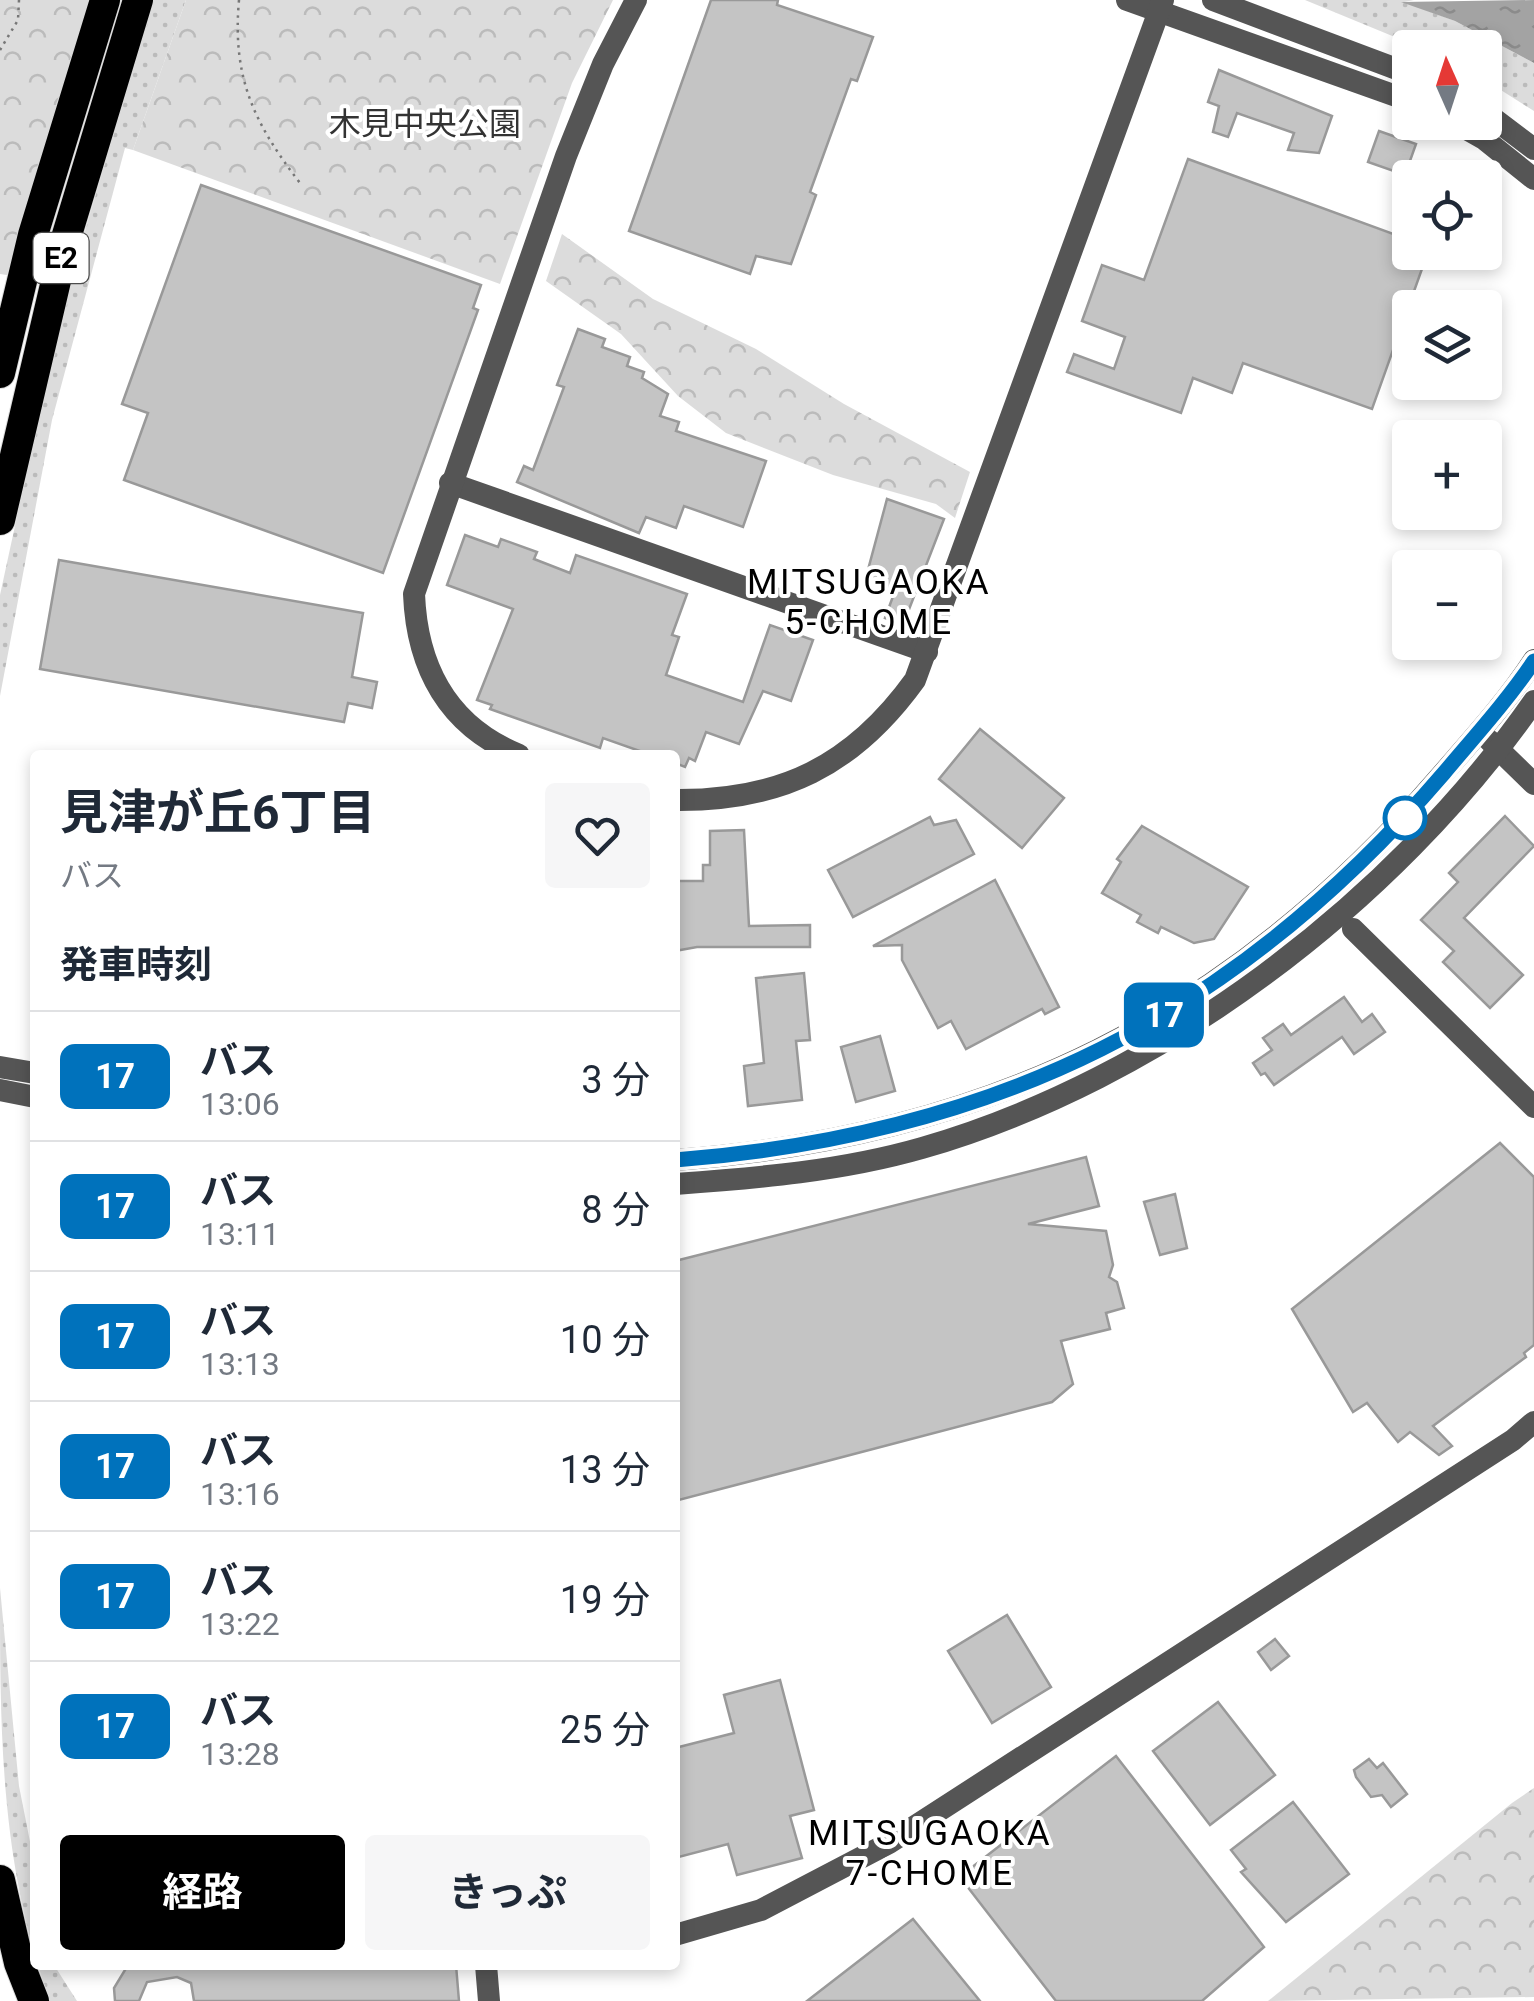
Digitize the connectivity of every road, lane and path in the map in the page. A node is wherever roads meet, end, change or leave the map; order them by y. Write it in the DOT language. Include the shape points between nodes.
graph roads {
  1 [pos="19,0"];
  2 [pos="105,0"];
  3 [pos="138,0"];
  4 [pos="232,0"];
  5 [pos="636,0"];
  6 [pos="1127,0"];
  7 [pos="1213,0"];
  8 [pos="238,1"];
  9 [pos="1161,6"];
  10 [pos="0,50"];
  11 [pos="1392,67"];
  12 [pos="1392,94"];
  13 [pos="1502,125"];
  14 [pos="1479,140"];
  15 [pos="1534,149"];
  16 [pos="1534,179"];
  17 [pos="300,184"];
  18 [pos="0,373"];
  19 [pos="450,484"];
  20 [pos="0,520"];
  21 [pos="927,652"];
  22 [pos="1534,660"];
  23 [pos="1534,701"];
  24 [pos="1480,731"];
  25 [pos="510,750"];
  26 [pos="1499,750"];
  27 [pos="1534,784"];
  28 [pos="680,800"];
  29 [pos="1354,929"];
  30 [pos="0,1067"];
  31 [pos="30,1071"];
  32 [pos="0,1090"];
  33 [pos="30,1095"];
  34 [pos="1534,1107"];
  35 [pos="680,1159"];
  36 [pos="680,1183"];
  37 [pos="1534,1422"];
  38 [pos="0,1880"];
  39 [pos="680,1934"];
  40 [pos="486,1970"];
  41 [pos="34,2001"];
  42 [pos="489,2001"];
  1 -- 10 [label="path" via="18,20"];
  2 -- 18 [label="highway, E2" via="33,235"];
  3 -- 20 [label="highway, E2" via="66,238"];
  4 -- 8 [label="path"];
  5 -- 19 [label="street" via="566,156"];
  6 -- 9 [label="street"];
  7 -- 11 [label="street"];
  8 -- 17 [label="path" via="248,101 264,137"];
  9 -- 12 [label="street"];
  9 -- 21 [label="street"];
  13 -- 15 [label="street"];
  14 -- 16 [label="street"];
  19 -- 21 [label="street"];
  19 -- 25 [label="street" via="414,594 416,635 449,707 478,734"];
  21 -- 28 [label="street" via="886,719 846,753 766,793"];
  22 -- 24 [label="street"];
  23 -- 26 [label="street"];
  24 -- 26 [label="street"];
  24 -- 35 [label="street" via="1327,895 1175,1009 1086,1057 1015,1090 918,1122 834,1142"];
  26 -- 27 [label="street"];
  26 -- 36 [label="street" via="1344,910 1266,974 1098,1078 922,1148 819,1169"];
  29 -- 34 [label="street"];
  30 -- 31 [label="street"];
  32 -- 33 [label="street"];
  37 -- 39 [label="street" via="889,1843 761,1910"];
  38 -- 41 [label="highway" via="18,1963"];
  40 -- 42 [label="street"];
}
